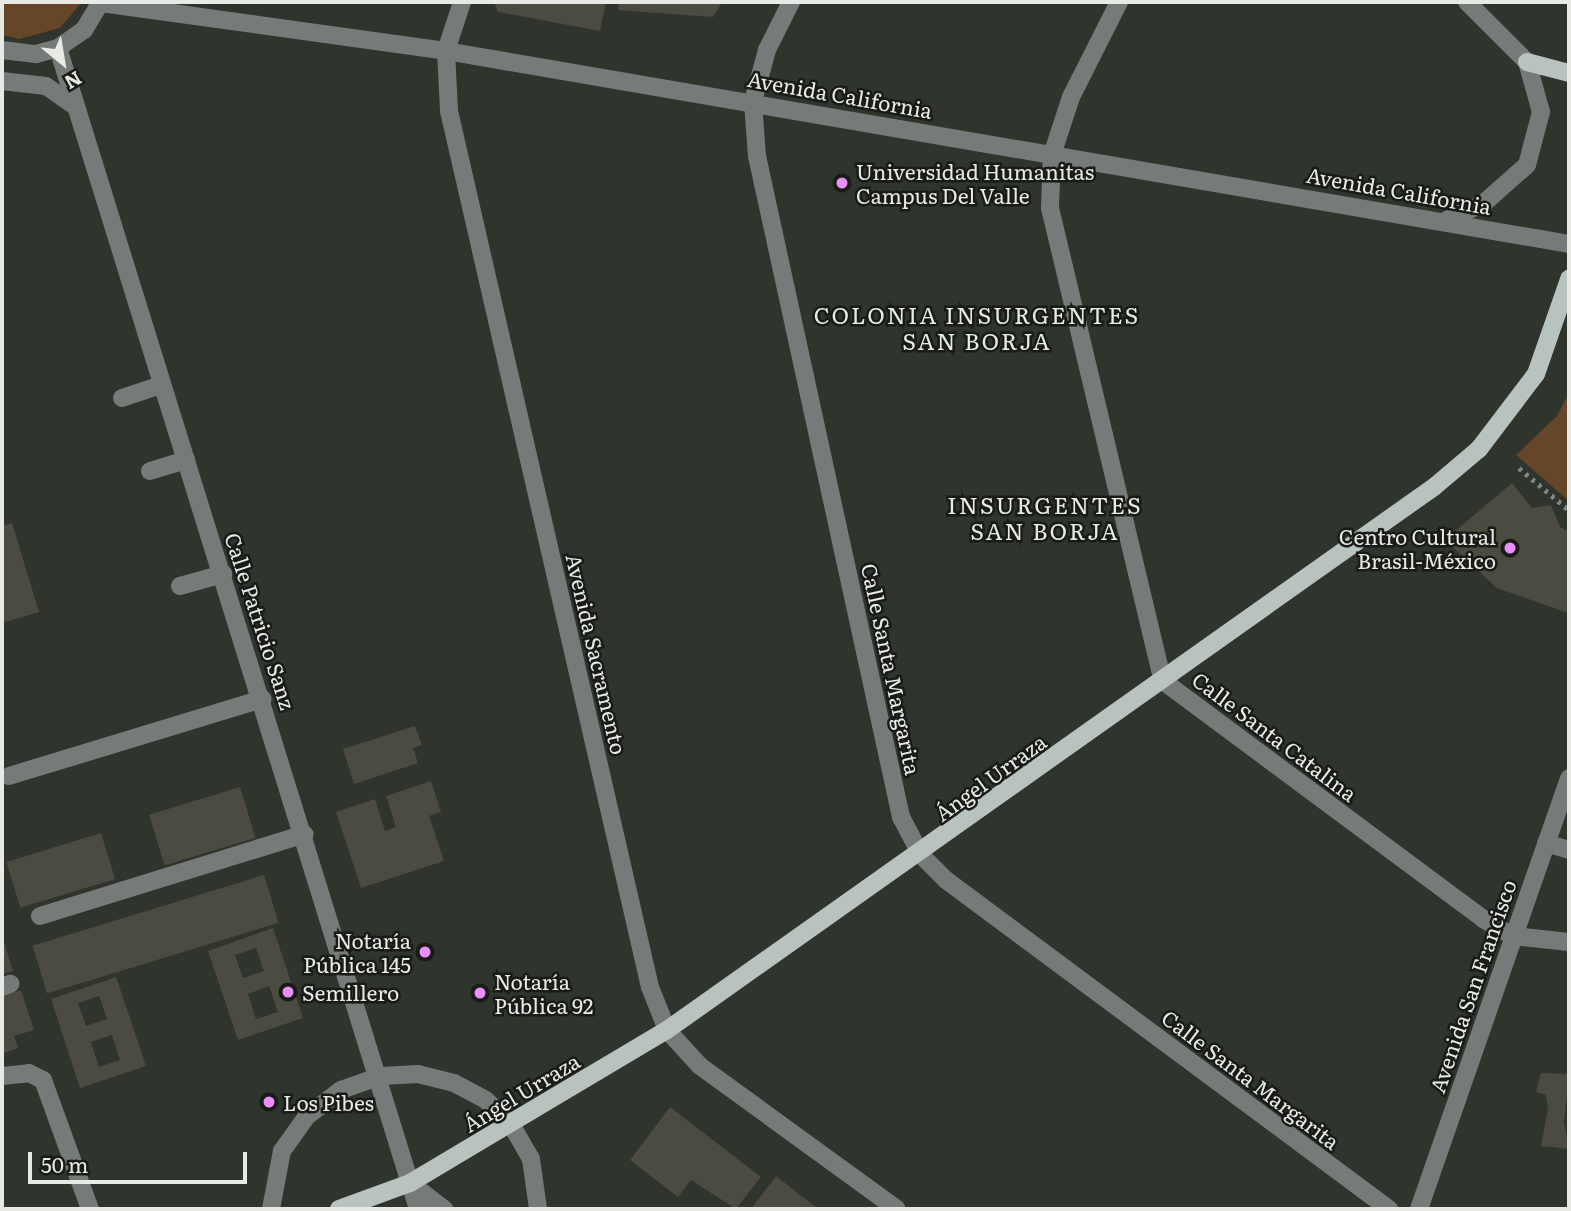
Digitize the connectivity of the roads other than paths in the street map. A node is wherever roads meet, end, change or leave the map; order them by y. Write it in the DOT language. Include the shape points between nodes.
graph roads {
  1 [pos="101,2"];
  2 [pos="462,2"];
  3 [pos="791,2"];
  4 [pos="1119,2"];
  5 [pos="1467,2"];
  6 [pos="58,48"];
  7 [pos="2,50"];
  8 [pos="446,51"];
  9 [pos="1527,62"];
  10 [pos="1569,73"];
  11 [pos="2,81"];
  12 [pos="753,102"];
  13 [pos="76,107"];
  14 [pos="1052,155"];
  15 [pos="1447,220"];
  16 [pos="1569,244"];
  17 [pos="1569,279"];
  18 [pos="161,385"];
  19 [pos="122,398"];
  20 [pos="186,460"];
  21 [pos="150,471"];
  22 [pos="223,574"];
  23 [pos="180,586"];
  24 [pos="1163,681"];
  25 [pos="262,699"];
  26 [pos="9,776"];
  27 [pos="1569,782"];
  28 [pos="305,834"];
  29 [pos="1546,843"];
  30 [pos="1569,850"];
  31 [pos="920,855"];
  32 [pos="40,916"];
  33 [pos="1513,936"];
  34 [pos="1569,942"];
  35 [pos="667,1030"];
  36 [pos="2,1076"];
  37 [pos="381,1076"];
  38 [pos="512,1126"];
  39 [pos="411,1183"];
  40 [pos="90,1209"];
  41 [pos="271,1209"];
  42 [pos="339,1209"];
  43 [pos="418,1209"];
  44 [pos="444,1209"];
  45 [pos="538,1209"];
  46 [pos="897,1209"];
  47 [pos="1389,1209"];
  48 [pos="1419,1209"];
  1 -- 6 [label="street" via="85,30"];
  1 -- 8 [label="street, Avenida California"];
  2 -- 8 [label="street, Avenida Sacramento"];
  3 -- 12 [label="street, Calle Santa Margarita" via="767,50"];
  4 -- 14 [label="street, Calle Santa Catalina" via="1071,97"];
  5 -- 9 [label="street"];
  6 -- 7 [label="street" via="36,54"];
  6 -- 13 [label="street, Calle Patricio Sanz"];
  8 -- 12 [label="street, Avenida California"];
  8 -- 35 [label="street, Avenida Sacramento" via="449,111 650,987"];
  9 -- 10 [label="main road"];
  9 -- 15 [label="street" via="1541,113 1527,165 1484,203"];
  11 -- 13 [label="street" via="46,86"];
  12 -- 14 [label="street, Avenida California"];
  12 -- 31 [label="street, Calle Santa Margarita" via="757,156 901,817"];
  13 -- 18 [label="street, Calle Patricio Sanz"];
  14 -- 15 [label="street, Avenida California"];
  14 -- 24 [label="street, Calle Santa Catalina" via="1051,208"];
  15 -- 16 [label="street, Avenida California"];
  17 -- 24 [label="main road, Ángel Urraza" via="1536,374 1479,449"];
  18 -- 19 [label="street"];
  18 -- 20 [label="street, Calle Patricio Sanz"];
  20 -- 21 [label="street"];
  20 -- 22 [label="street, Calle Patricio Sanz"];
  22 -- 23 [label="street"];
  22 -- 25 [label="street, Calle Patricio Sanz"];
  24 -- 31 [label="main road, Ángel Urraza"];
  24 -- 33 [label="street, Calle Santa Catalina"];
  25 -- 26 [label="street"];
  25 -- 28 [label="street, Calle Patricio Sanz"];
  27 -- 29 [label="street, Avenida San Francisco"];
  28 -- 32 [label="street"];
  28 -- 37 [label="street, Calle Patricio Sanz"];
  29 -- 30 [label="street"];
  29 -- 33 [label="street, Avenida San Francisco"];
  31 -- 35 [label="main road, Ángel Urraza"];
  31 -- 47 [label="street, Calle Santa Margarita"];
  33 -- 34 [label="street, Calle Santa Catalina"];
  33 -- 48 [label="street, Avenida San Francisco"];
  35 -- 38 [label="main road, Ángel Urraza"];
  35 -- 46 [label="street, Avenida Sacramento" via="700,1066"];
  36 -- 40 [label="street" via="29,1073 43,1080"];
  37 -- 38 [label="street" via="418,1074 454,1083 486,1100"];
  37 -- 39 [label="street, Calle Patricio Sanz"];
  37 -- 41 [label="street" via="341,1090 307,1116 282,1151"];
  38 -- 39 [label="main road, Ángel Urraza"];
  38 -- 45 [label="street" via="531,1160"];
  39 -- 42 [label="main road, Ángel Urraza"];
  39 -- 43 [label="street, Calle Patricio Sanz"];
  39 -- 44 [label="street"];
}
